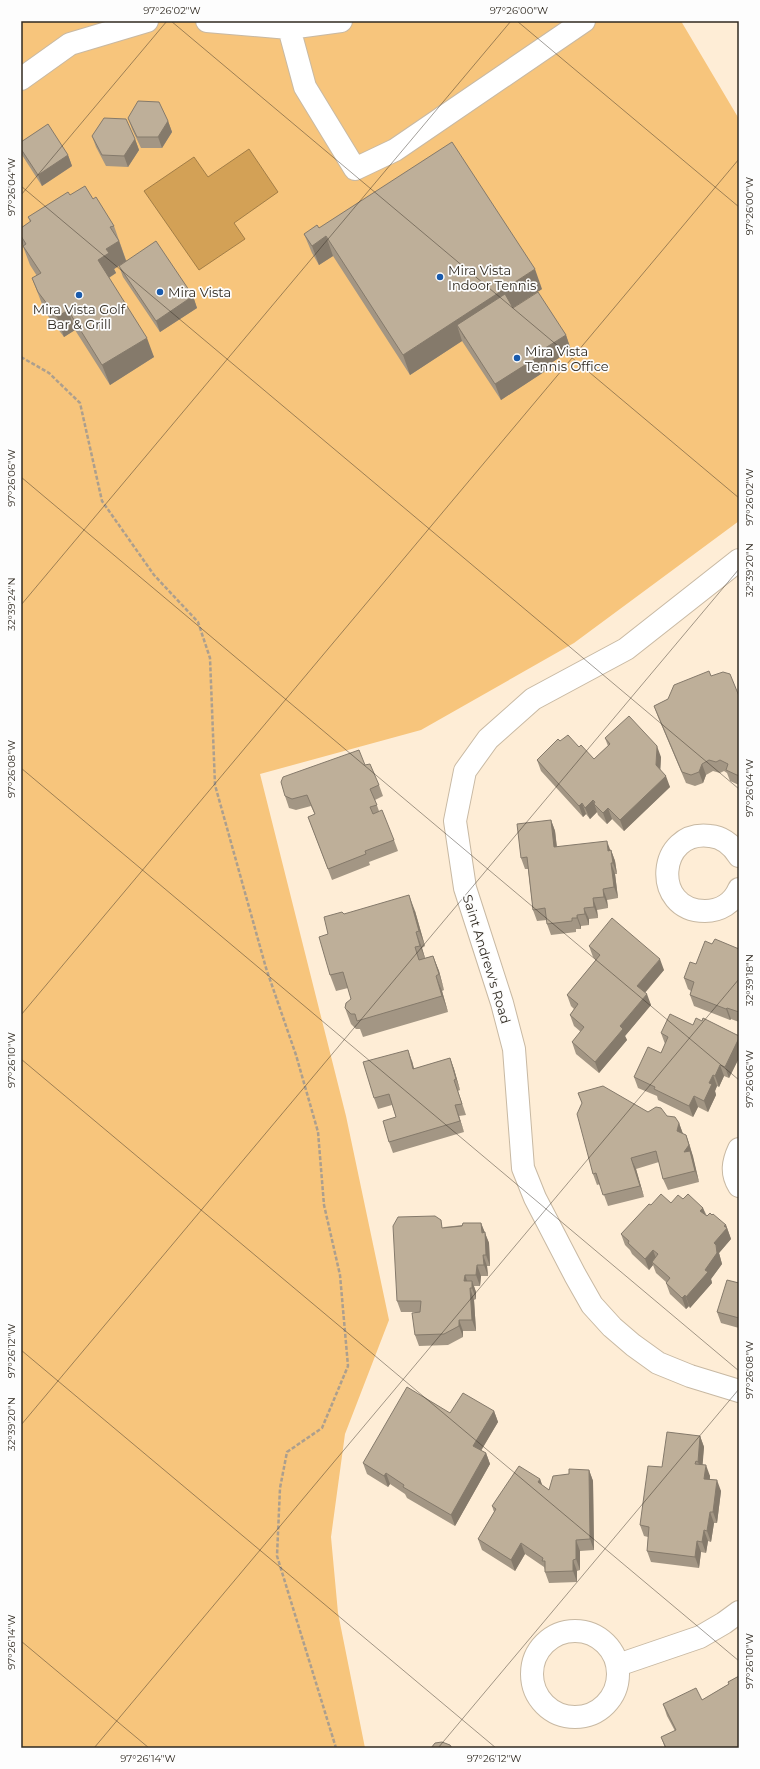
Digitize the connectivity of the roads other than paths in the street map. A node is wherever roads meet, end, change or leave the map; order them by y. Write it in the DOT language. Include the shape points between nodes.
graph roads {
  1 [pos="147,21"];
  2 [pos="207,21"];
  3 [pos="341,21"];
  4 [pos="584,21"];
  5 [pos="289,28"];
  6 [pos="21,79"];
  7 [pos="739,560"];
  8 [pos="739,856"];
  9 [pos="739,889"];
  10 [pos="739,1149"];
  11 [pos="739,1186"];
  12 [pos="739,1391"];
  13 [pos="739,1612"];
  14 [pos="618,1666"];
  1 -- 6 [label="street" via="70,44"];
  2 -- 5 [label="street"];
  3 -- 5 [label="street"];
  4 -- 5 [label="street" via="395,150 355,169 305,87"];
  7 -- 12 [label="street, Saint Andrew's Road" via="626,649 533,699 488,739 465,771 455,821 465,888 514,1049 522,1168 536,1198 592,1305 612,1326 658,1363"];
  8 -- 9 [label="street" via="730,844 718,836 704,835 690,838 678,846 670,857 666,871 668,885 675,898 686,907 699,911 713,911 726,905 736,896"];
  10 -- 11 [label="street" via="734,1161 734,1178"];
  13 -- 14 [label="street" via="700,1637"];
}
